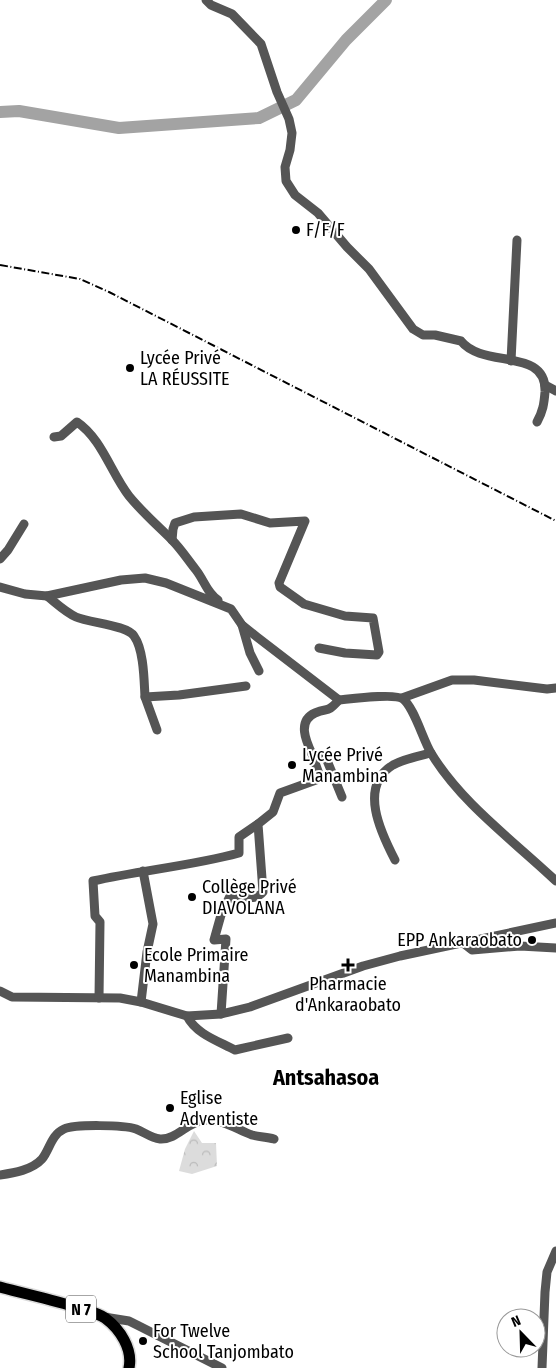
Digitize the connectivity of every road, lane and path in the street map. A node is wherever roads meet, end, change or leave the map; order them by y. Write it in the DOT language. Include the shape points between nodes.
graph roads {
  1 [pos="206,0"];
  2 [pos="517,240"];
  3 [pos="511,361"];
  4 [pos="545,385"];
  5 [pos="556,391"];
  6 [pos="538,422"];
  7 [pos="54,437"];
  8 [pos="24,524"];
  9 [pos="172,540"];
  10 [pos="0,559"];
  11 [pos="0,588"];
  12 [pos="47,596"];
  13 [pos="231,609"];
  14 [pos="242,624"];
  15 [pos="319,648"];
  16 [pos="259,671"];
  17 [pos="246,686"];
  18 [pos="556,688"];
  19 [pos="145,697"];
  20 [pos="402,698"];
  21 [pos="339,700"];
  22 [pos="157,730"];
  23 [pos="431,753"];
  24 [pos="312,754"];
  25 [pos="342,797"];
  26 [pos="258,824"];
  27 [pos="395,860"];
  28 [pos="143,871"];
  29 [pos="556,881"];
  30 [pos="556,923"];
  31 [pos="463,943"];
  32 [pos="556,948"];
  33 [pos="0,990"];
  34 [pos="99,998"];
  35 [pos="141,1002"];
  36 [pos="221,1014"];
  37 [pos="187,1016"];
  38 [pos="288,1038"];
  39 [pos="274,1139"];
  40 [pos="0,1174"];
  41 [pos="556,1251"];
  42 [pos="0,1287"];
  43 [pos="104,1317"];
  44 [pos="129,1368"];
  45 [pos="222,1368"];
  46 [pos="542,1368"];
  1 -- 3 [label="street" via="232,14 261,44 292,133 285,167 286,181 295,195 318,213 369,268 414,328 423,335 461,341 467,349 478,354"];
  2 -- 3 [label="street"];
  3 -- 4 [label="street" via="526,363 538,371"];
  4 -- 5 [label="street"];
  4 -- 6 [label="street" via="544,410"];
  7 -- 9 [label="street" via="77,422 82,425 128,495"];
  8 -- 10 [label="street"];
  9 -- 13 [label="street" via="214,597"];
  9 -- 15 [label="street" via="175,524 194,517 241,514 270,523 305,521 280,587 304,604 345,616 373,618 379,652 377,655 345,653"];
  11 -- 12 [label="street"];
  12 -- 13 [label="street" via="121,580 146,578"];
  12 -- 19 [label="street" via="75,616 122,627 133,634 139,645"];
  13 -- 14 [label="street"];
  14 -- 16 [label="street"];
  14 -- 21 [label="street"];
  17 -- 19 [label="street"];
  18 -- 20 [label="street" via="452,680"];
  19 -- 22 [label="street"];
  20 -- 21 [label="street"];
  20 -- 23 [label="street"];
  21 -- 24 [label="street" via="330,710 315,713 306,720 303,729"];
  23 -- 27 [label="street" via="387,769 374,789 378,826"];
  23 -- 29 [label="street" via="473,806"];
  24 -- 25 [label="street" via="326,758"];
  24 -- 26 [label="street" via="319,774 316,780 280,793 273,812"];
  26 -- 28 [label="street" via="239,837 239,853"];
  26 -- 36 [label="street" via="263,892 254,898 231,894 214,940 226,940"];
  28 -- 34 [label="street" via="93,881 94,916 100,922"];
  28 -- 35 [label="street" via="153,924 146,952"];
  30 -- 31 [label="street"];
  31 -- 32 [label="street" via="472,950 520,946"];
  31 -- 36 [label="street" via="363,966 250,1007"];
  33 -- 34 [label="street" via="12,997"];
  34 -- 35 [label="street"];
  35 -- 37 [label="street"];
  36 -- 37 [label="street"];
  37 -- 38 [label="street" via="197,1029 235,1050"];
  39 -- 40 [label="street" via="205,1120 168,1139 154,1138 124,1127 73,1126 55,1135 41,1159 26,1169"];
  41 -- 46 [label="street" via="547,1272"];
  42 -- 43 [label="main road, N 7"];
  43 -- 44 [label="main road, N 7" via="120,1332 128,1348"];
  43 -- 45 [label="street" via="141,1326"];
}
